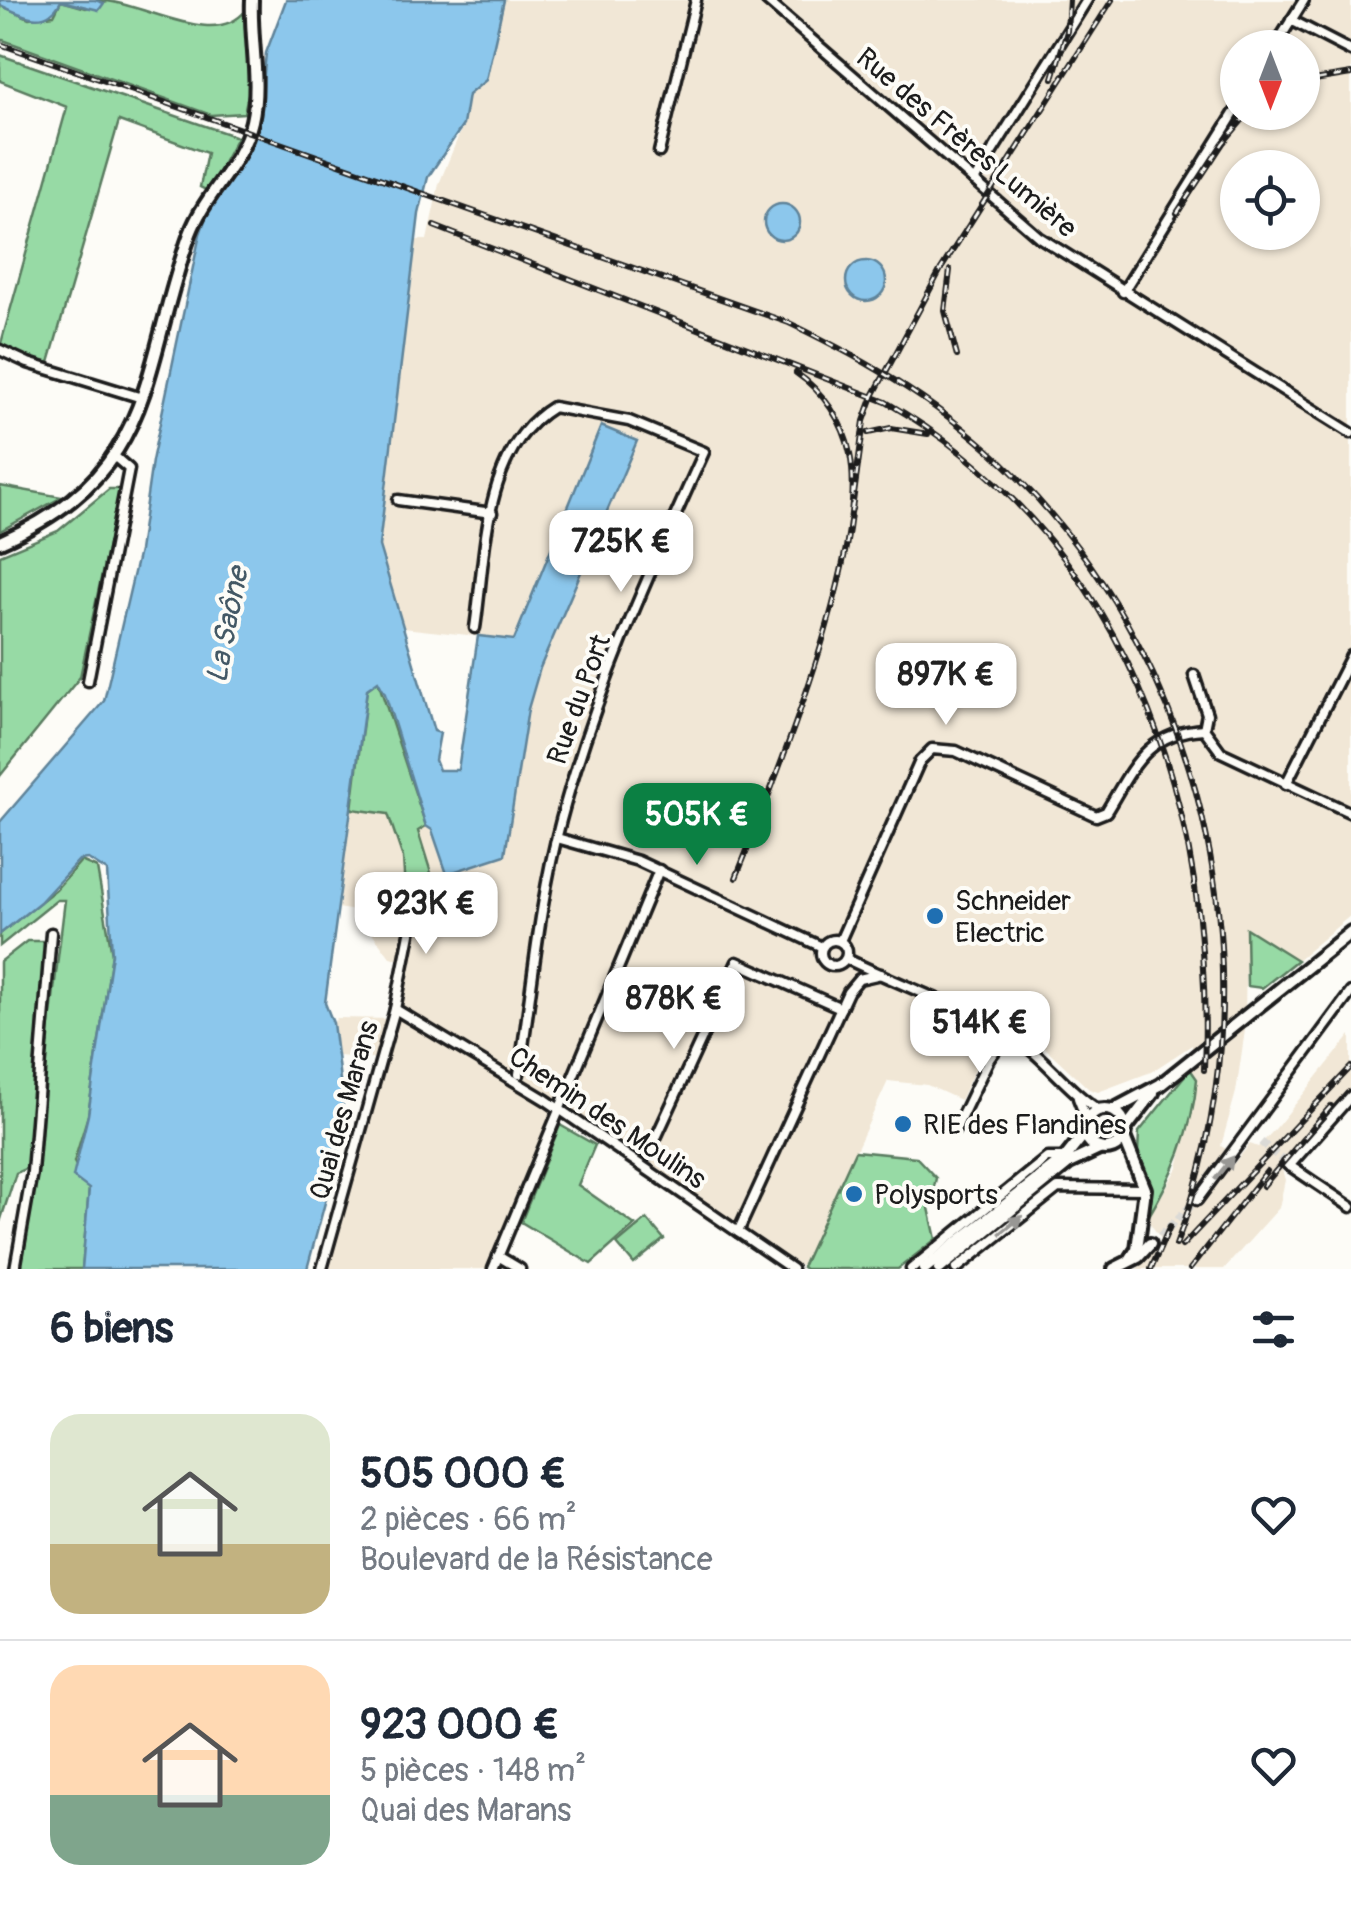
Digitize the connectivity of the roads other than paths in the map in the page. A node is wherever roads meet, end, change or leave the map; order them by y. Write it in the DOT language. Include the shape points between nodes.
graph roads {
  1 [pos="252,0"];
  2 [pos="696,0"];
  3 [pos="766,0"];
  4 [pos="1087,0"];
  5 [pos="1304,0"];
  6 [pos="1291,20"];
  7 [pos="1285,30"];
  8 [pos="1351,51"];
  9 [pos="1224,130"];
  10 [pos="659,152"];
  11 [pos="974,182"];
  12 [pos="1123,292"];
  13 [pos="0,350"];
  14 [pos="145,399"];
  15 [pos="1351,433"];
  16 [pos="114,456"];
  17 [pos="398,500"];
  18 [pos="492,513"];
  19 [pos="0,542"];
  20 [pos="476,628"];
  21 [pos="1351,656"];
  22 [pos="1194,675"];
  23 [pos="88,681"];
  24 [pos="1204,729"];
  25 [pos="1286,784"];
  26 [pos="1351,813"];
  27 [pos="557,838"];
  28 [pos="659,870"];
  29 [pos="416,904"];
  30 [pos="1351,932"];
  31 [pos="50,933"];
  32 [pos="840,941"];
  33 [pos="822,947"];
  34 [pos="847,958"];
  35 [pos="839,966"];
  36 [pos="881,974"];
  37 [pos="848,992"];
  38 [pos="1351,992"];
  39 [pos="841,1008"];
  40 [pos="395,1009"];
  41 [pos="1004,1032"];
  42 [pos="519,1074"];
  43 [pos="1160,1085"];
  44 [pos="1351,1096"];
  45 [pos="1078,1098"];
  46 [pos="1099,1110"];
  47 [pos="1114,1110"];
  48 [pos="558,1111"];
  49 [pos="1086,1127"];
  50 [pos="955,1130"];
  51 [pos="1125,1132"];
  52 [pos="1105,1149"];
  53 [pos="648,1156"];
  54 [pos="1065,1158"];
  55 [pos="1132,1158"];
  56 [pos="1145,1189"];
  57 [pos="1197,1200"];
  58 [pos="1351,1206"];
  59 [pos="1140,1214"];
  60 [pos="738,1232"];
  61 [pos="1160,1236"];
  62 [pos="1138,1237"];
  63 [pos="1150,1244"];
  64 [pos="498,1256"];
  65 [pos="780,1260"];
  66 [pos="1130,1260"];
  67 [pos="14,1269"];
  68 [pos="322,1269"];
  69 [pos="493,1269"];
  70 [pos="520,1269"];
  71 [pos="772,1269"];
  72 [pos="792,1269"];
  73 [pos="910,1269"];
  74 [pos="924,1269"];
  75 [pos="939,1269"];
  76 [pos="956,1269"];
  77 [pos="1114,1269"];
  1 -- 14 [label="main road" via="256,92 250,128 190,233"];
  2 -- 10 [label="street"];
  3 -- 11 [label="street, Rue des Frères Lumière"];
  4 -- 11 [label="street"];
  5 -- 6 [label="street"];
  6 -- 7 [label="street"];
  6 -- 8 [label="street"];
  9 -- 12 [label="street"];
  11 -- 12 [label="street, Rue des Frères Lumière" via="1040,237"];
  12 -- 15 [label="street, Rue des Frères Lumière"];
  13 -- 14 [label="street"];
  14 -- 16 [label="main road"];
  16 -- 19 [label="main road" via="64,507"];
  16 -- 23 [label="street" via="129,469"];
  17 -- 18 [label="street"];
  18 -- 20 [label="street, Rue du Port"];
  18 -- 27 [label="street, Rue du Port" via="521,434 554,406 629,421 704,452 592,718"];
  21 -- 25 [label="street"];
  22 -- 24 [label="street"];
  24 -- 25 [label="street" via="1221,752"];
  24 -- 32 [label="street" via="1146,750 1106,812 1096,816 956,751 932,749 920,761"];
  25 -- 26 [label="street"];
  27 -- 28 [label="street"];
  27 -- 42 [label="street, Rue du Port"];
  28 -- 33 [label="street"];
  28 -- 48 [label="street"];
  29 -- 40 [label="street, Quai des Marans"];
  30 -- 43 [label="main road"];
  31 -- 67 [label="street" via="32,1172"];
  32 -- 33 [label="street"];
  32 -- 34 [label="street"];
  33 -- 35 [label="street" via="823,962"];
  34 -- 35 [label="street"];
  34 -- 36 [label="street"];
  35 -- 37 [label="street"];
  36 -- 37 [label="street" via="864,976"];
  36 -- 41 [label="street"];
  37 -- 39 [label="street"];
  57 -- 38 [label="street, one-way" via="1252,1136"];
  39 -- 53 [label="street" via="735,964"];
  39 -- 60 [label="street"];
  40 -- 48 [label="street, Chemin des Moulins"];
  40 -- 68 [label="street, Quai des Marans"];
  41 -- 45 [label="street"];
  41 -- 50 [label="street"];
  43 -- 47 [label="main road"];
  43 -- 51 [label="main road"];
  44 -- 58 [label="street" via="1288,1165"];
  45 -- 46 [label="street"];
  45 -- 49 [label="street"];
  46 -- 47 [label="main road"];
  46 -- 49 [label="main road"];
  47 -- 51 [label="main road"];
  48 -- 60 [label="street, Chemin des Moulins"];
  48 -- 64 [label="street"];
  49 -- 52 [label="main road"];
  49 -- 54 [label="main road"];
  51 -- 52 [label="main road"];
  51 -- 55 [label="main road"];
  52 -- 55 [label="main road"];
  52 -- 75 [label="main road" via="1069,1163"];
  54 -- 73 [label="street" via="1047,1158"];
  54 -- 74 [label="main road"];
  55 -- 56 [label="main road"];
  56 -- 59 [label="main road"];
  76 -- 56 [label="street, one-way" via="1058,1188"];
  59 -- 62 [label="main road"];
  59 -- 63 [label="main road"];
  60 -- 65 [label="street, Chemin des Moulins"];
  61 -- 63 [label="street"];
  62 -- 63 [label="main road"];
  62 -- 66 [label="main road"];
  63 -- 66 [label="main road"];
  64 -- 69 [label="street"];
  64 -- 70 [label="street"];
  65 -- 71 [label="street"];
  65 -- 72 [label="street, Chemin des Moulins"];
  66 -- 77 [label="main road"];
}
